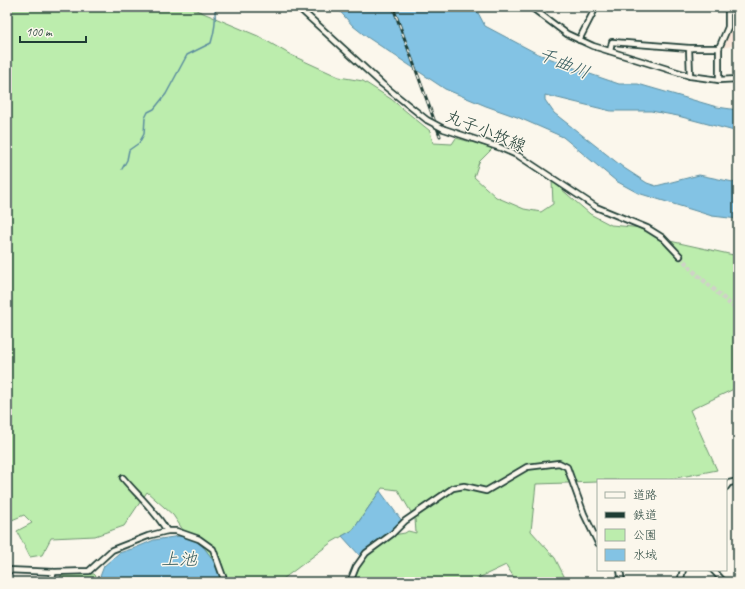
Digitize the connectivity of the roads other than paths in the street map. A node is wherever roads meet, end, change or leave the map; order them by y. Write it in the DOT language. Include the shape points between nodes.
graph roads {
  1 [pos="298,7"];
  2 [pos="531,7"];
  3 [pos="596,7"];
  4 [pos="728,7"];
  5 [pos="579,40"];
  6 [pos="689,48"];
  7 [pos="719,48"];
  8 [pos="610,51"];
  9 [pos="690,76"];
  10 [pos="738,79"];
  11 [pos="719,80"];
  12 [pos="680,256"];
  13 [pos="123,478"];
  14 [pos="738,481"];
  15 [pos="727,486"];
  16 [pos="167,530"];
  17 [pos="597,542"];
  18 [pos="7,570"];
  19 [pos="620,571"];
  20 [pos="683,571"];
  21 [pos="714,571"];
  22 [pos="54,572"];
  23 [pos="50,582"];
  24 [pos="225,582"];
  25 [pos="350,582"];
  26 [pos="622,582"];
  27 [pos="680,582"];
  28 [pos="724,582"];
  1 -- 12 [label="street, 丸子小牧線, bridge" via="382,84 427,120 444,129 519,156 596,207 647,228 663,238"];
  2 -- 5 [label="street" via="556,27"];
  3 -- 5 [label="street"];
  4 -- 7 [label="street" via="728,27"];
  5 -- 8 [label="street"];
  6 -- 7 [label="street"];
  6 -- 8 [label="street" via="612,42"];
  6 -- 9 [label="street"];
  7 -- 11 [label="street"];
  8 -- 9 [label="street"];
  9 -- 11 [label="street"];
  10 -- 11 [label="street"];
  13 -- 16 [label="street" via="154,510"];
  14 -- 15 [label="street"];
  16 -- 22 [label="street" via="112,550 89,571"];
  16 -- 24 [label="street" via="183,532 206,543 216,555"];
  17 -- 25 [label="street" via="567,467 559,463 538,465 522,469 486,492 464,486 453,488 406,520 366,553"];
  18 -- 22 [label="street"];
  19 -- 26 [label="street"];
  20 -- 27 [label="street"];
  21 -- 28 [label="street"];
  22 -- 23 [label="street"];
}
